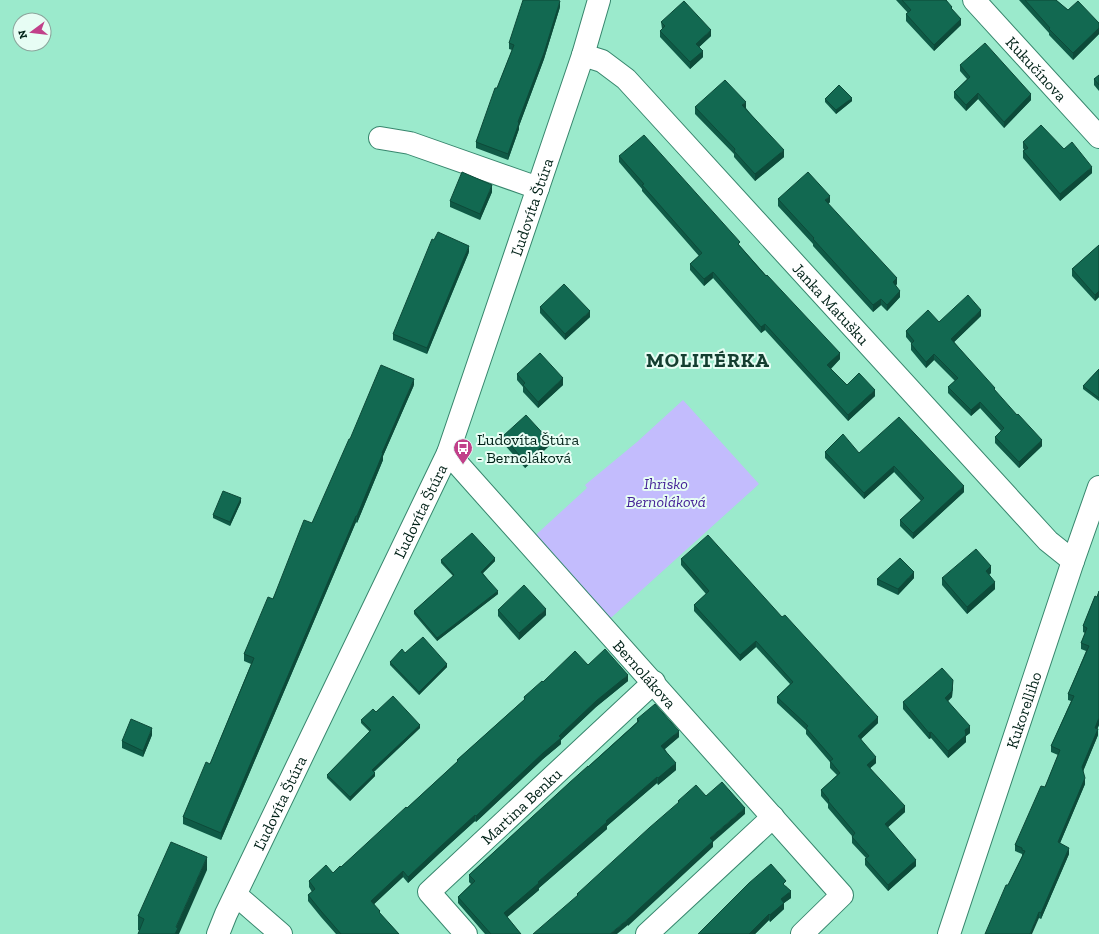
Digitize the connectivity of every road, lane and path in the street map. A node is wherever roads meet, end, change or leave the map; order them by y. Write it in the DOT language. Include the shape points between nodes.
graph roads {
  1 [pos="599,0"];
  2 [pos="974,0"];
  3 [pos="583,55"];
  4 [pos="1099,137"];
  5 [pos="380,138"];
  6 [pos="538,188"];
  7 [pos="448,453"];
  8 [pos="1099,487"];
  9 [pos="1073,560"];
  10 [pos="654,682"];
  11 [pos="774,817"];
  12 [pos="236,895"];
  13 [pos="218,934"];
  14 [pos="281,934"];
  15 [pos="466,934"];
  16 [pos="648,934"];
  17 [pos="802,934"];
  18 [pos="950,934"];
  1 -- 3 [label="street, Ľudovíta Štúra"];
  2 -- 4 [label="street, Kukučínova"];
  3 -- 6 [label="street, Ľudovíta Štúra"];
  3 -- 9 [label="street, Janka Matušku" via="602,61 626,79 1048,541"];
  5 -- 6 [label="street" via="410,143"];
  6 -- 7 [label="street, Ľudovíta Štúra"];
  7 -- 10 [label="street, Bernolákova"];
  7 -- 12 [label="street, Ľudovíta Štúra"];
  8 -- 9 [label="street, Kukorelliho"];
  9 -- 18 [label="street, Kukorelliho"];
  10 -- 11 [label="street, Bernolákova"];
  10 -- 15 [label="street, Martina Benku" via="429,892"];
  11 -- 16 [label="street"];
  11 -- 17 [label="street, Bernolákova" via="842,895"];
  12 -- 13 [label="street, Ľudovíta Štúra"];
  12 -- 14 [label="street"];
}
